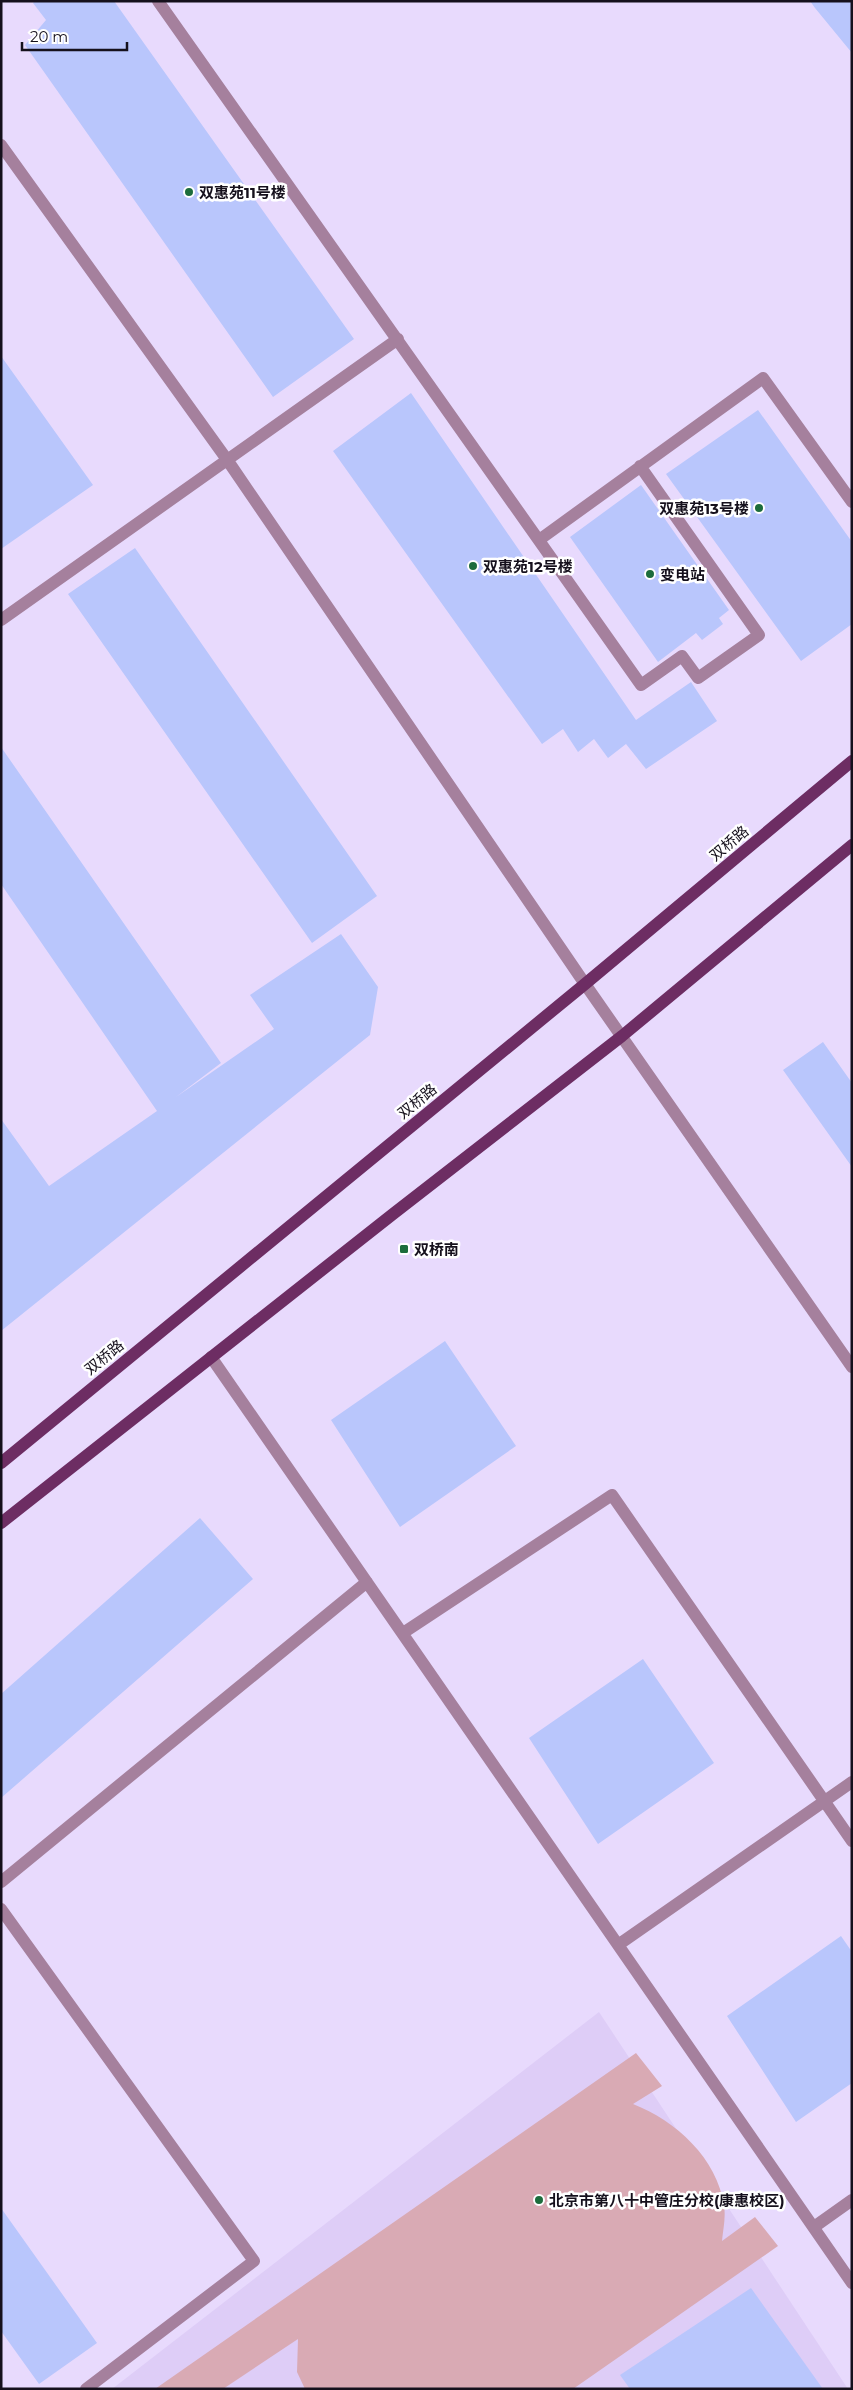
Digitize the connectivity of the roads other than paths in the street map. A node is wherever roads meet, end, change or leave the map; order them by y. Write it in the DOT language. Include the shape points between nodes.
graph roads {
  1 [pos="158,1"];
  2 [pos="1,144"];
  3 [pos="398,339"];
  4 [pos="228,461"];
  5 [pos="640,466"];
  6 [pos="852,502"];
  7 [pos="539,540"];
  8 [pos="1,620"];
  9 [pos="852,762"];
  10 [pos="852,845"];
  11 [pos="585,984"];
  12 [pos="622,1036"];
  13 [pos="211,1357"];
  14 [pos="852,1366"];
  15 [pos="1,1462"];
  16 [pos="1,1523"];
  17 [pos="367,1582"];
  18 [pos="402,1633"];
  19 [pos="852,1782"];
  20 [pos="824,1801"];
  21 [pos="852,1841"];
  22 [pos="1,1882"];
  23 [pos="1,1909"];
  24 [pos="618,1945"];
  25 [pos="852,2200"];
  26 [pos="814,2227"];
  27 [pos="852,2283"];
  28 [pos="86,2389"];
  1 -- 3 [label="street"];
  2 -- 4 [label="street"];
  3 -- 4 [label="street"];
  3 -- 7 [label="street"];
  4 -- 8 [label="street"];
  4 -- 11 [label="street"];
  5 -- 6 [label="street" via="763,378"];
  5 -- 7 [label="street"];
  5 -- 7 [label="street" via="759,635 698,678 682,656 641,685"];
  9 -- 11 [label="main road, 双桥路"];
  10 -- 12 [label="main road"];
  11 -- 12 [label="street"];
  11 -- 15 [label="main road, 双桥路"];
  12 -- 13 [label="main road"];
  12 -- 14 [label="street"];
  13 -- 16 [label="main road"];
  13 -- 17 [label="street"];
  17 -- 18 [label="street"];
  17 -- 22 [label="street"];
  18 -- 20 [label="street" via="612,1494"];
  18 -- 24 [label="street"];
  19 -- 20 [label="street"];
  20 -- 21 [label="street"];
  20 -- 24 [label="street"];
  23 -- 28 [label="street" via="254,2261"];
  24 -- 26 [label="street"];
  25 -- 26 [label="street"];
  26 -- 27 [label="street"];
}
